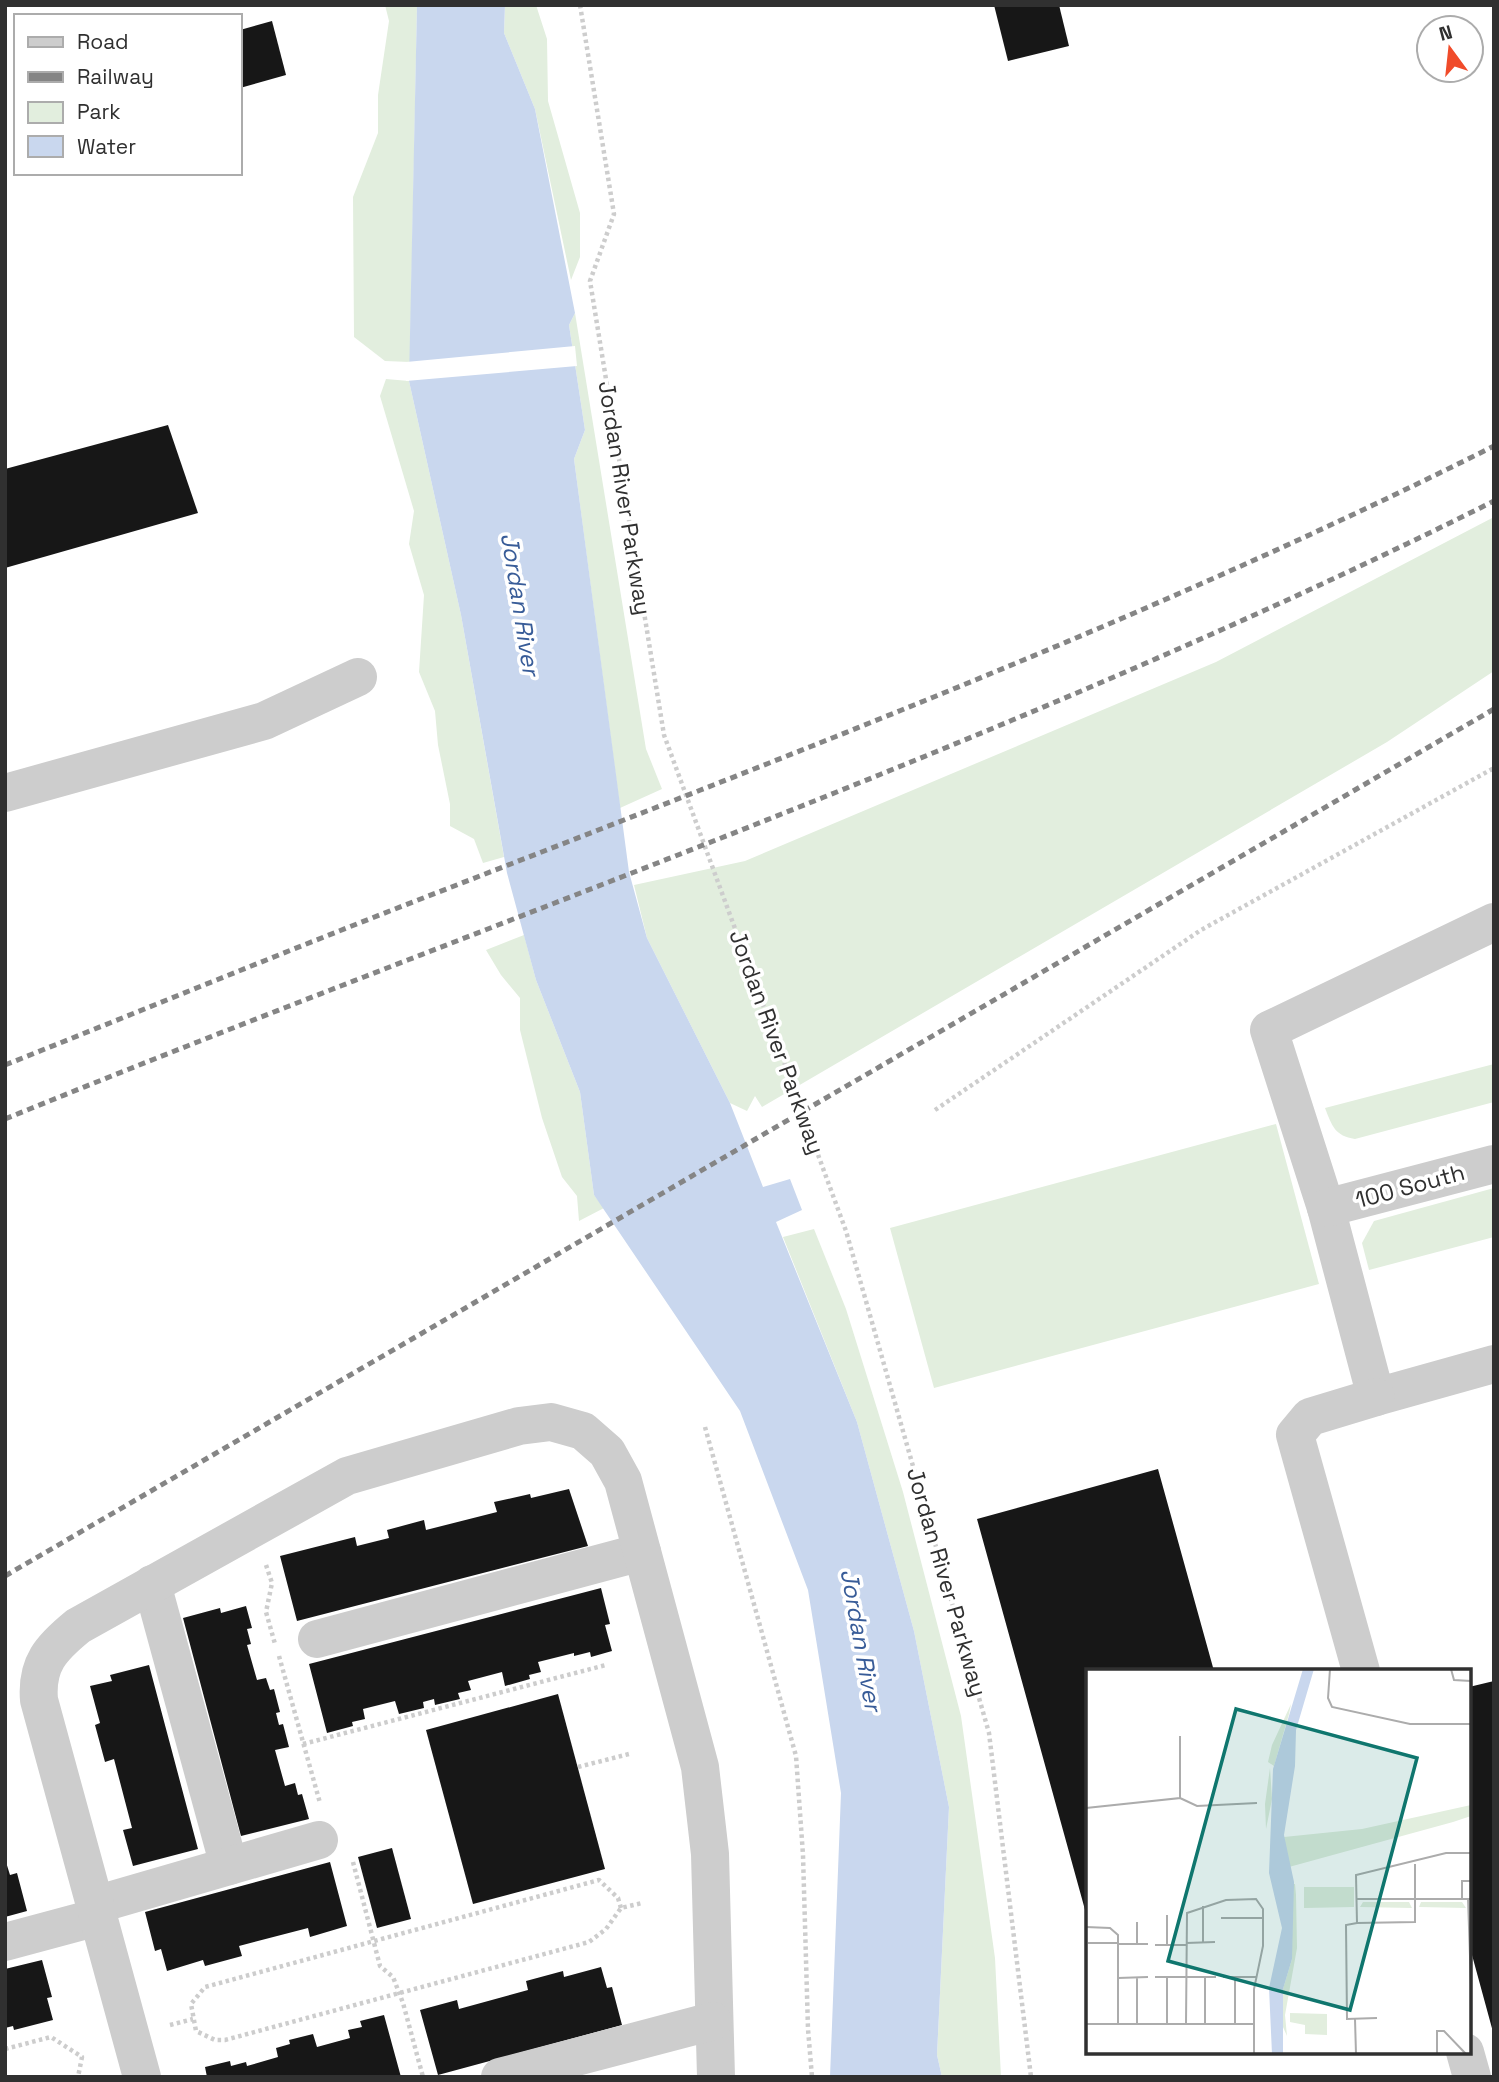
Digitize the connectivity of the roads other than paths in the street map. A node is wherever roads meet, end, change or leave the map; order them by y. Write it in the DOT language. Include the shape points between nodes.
graph roads {
  1 [pos="358,677"];
  2 [pos="5,793"];
  3 [pos="1494,922"];
  4 [pos="1494,1164"];
  5 [pos="1326,1208"];
  6 [pos="1494,1364"];
  7 [pos="1376,1397"];
  8 [pos="642,1552"];
  9 [pos="152,1584"];
  10 [pos="317,1639"];
  11 [pos="1360,1669"];
  12 [pos="320,1840"];
  13 [pos="229,1867"];
  14 [pos="96,1911"];
  15 [pos="5,1942"];
  16 [pos="713,2021"];
  17 [pos="1466,2054"];
  18 [pos="548,2070"];
  19 [pos="142,2077"];
  20 [pos="500,2077"];
  21 [pos="716,2077"];
  22 [pos="1472,2077"];
  1 -- 2 [label="street" via="264,721"];
  3 -- 5 [label="street" via="1269,1030"];
  4 -- 5 [label="street, 100 South"];
  5 -- 7 [label="street"];
  6 -- 7 [label="street"];
  7 -- 11 [label="street" via="1310,1417 1295,1436"];
  8 -- 9 [label="street" via="623,1481 607,1452 583,1432 551,1422 519,1426 347,1476"];
  8 -- 10 [label="street"];
  8 -- 16 [label="street" via="700,1767 710,1854"];
  9 -- 13 [label="street"];
  9 -- 14 [label="street" via="78,1626 47,1653 40,1670 39,1700"];
  12 -- 13 [label="street"];
  13 -- 14 [label="street"];
  14 -- 15 [label="street"];
  14 -- 19 [label="street"];
  16 -- 18 [label="street"];
  16 -- 21 [label="street"];
  17 -- 22 [label="street"];
  18 -- 20 [label="street"];
}
